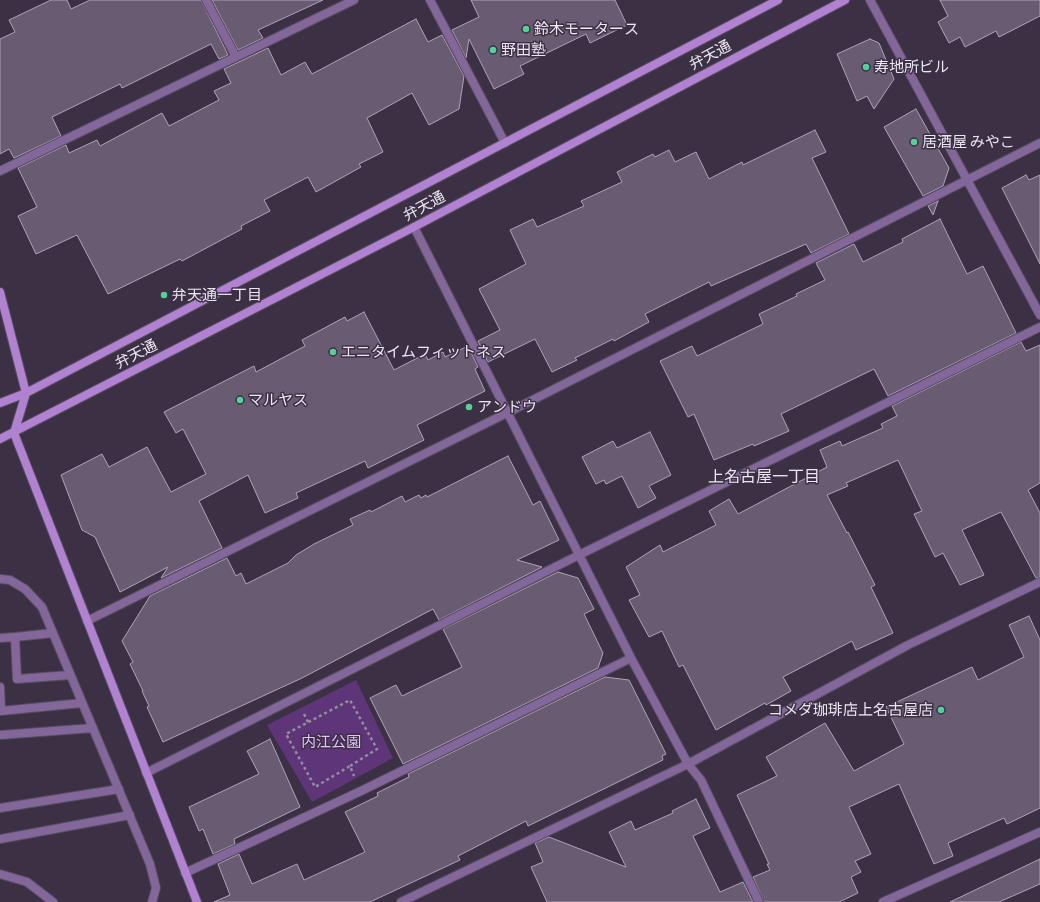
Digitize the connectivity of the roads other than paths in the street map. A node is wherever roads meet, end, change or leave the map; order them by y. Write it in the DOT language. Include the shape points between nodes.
graph roads {
  1 [pos="206,0"];
  2 [pos="354,0"];
  3 [pos="430,0"];
  4 [pos="778,0"];
  5 [pos="845,0"];
  6 [pos="870,0"];
  7 [pos="236,57"];
  8 [pos="505,143"];
  9 [pos="1040,143"];
  10 [pos="0,171"];
  11 [pos="967,178"];
  12 [pos="414,227"];
  13 [pos="0,292"];
  14 [pos="1040,315"];
  15 [pos="1040,327"];
  16 [pos="26,393"];
  17 [pos="0,403"];
  18 [pos="507,413"];
  19 [pos="14,433"];
  20 [pos="0,440"];
  21 [pos="579,555"];
  22 [pos="0,579"];
  23 [pos="1040,582"];
  24 [pos="87,621"];
  25 [pos="53,633"];
  26 [pos="16,637"];
  27 [pos="0,638"];
  28 [pos="630,658"];
  29 [pos="70,675"];
  30 [pos="0,687"];
  31 [pos="82,703"];
  32 [pos="93,728"];
  33 [pos="0,735"];
  34 [pos="688,764"];
  35 [pos="146,773"];
  36 [pos="119,789"];
  37 [pos="0,808"];
  38 [pos="130,816"];
  39 [pos="1040,832"];
  40 [pos="0,839"];
  41 [pos="185,873"];
  42 [pos="0,874"];
  43 [pos="53,902"];
  44 [pos="152,902"];
  45 [pos="197,902"];
  46 [pos="401,902"];
  47 [pos="759,902"];
  48 [pos="883,902"];
  1 -- 7 [label="street"];
  2 -- 7 [label="street"];
  3 -- 8 [label="street"];
  4 -- 8 [label="street, 弁天通"];
  5 -- 12 [label="street, 弁天通"];
  6 -- 11 [label="street"];
  7 -- 10 [label="street"];
  8 -- 16 [label="street, 弁天通"];
  9 -- 11 [label="street"];
  11 -- 14 [label="street"];
  11 -- 18 [label="street"];
  12 -- 18 [label="street"];
  12 -- 19 [label="street, 弁天通"];
  13 -- 16 [label="street"];
  15 -- 21 [label="street"];
  16 -- 17 [label="street, 弁天通"];
  16 -- 19 [label="street"];
  18 -- 21 [label="street"];
  18 -- 24 [label="street"];
  19 -- 20 [label="street, 弁天通"];
  19 -- 24 [label="street"];
  21 -- 28 [label="street"];
  21 -- 35 [label="street" via="294,696"];
  22 -- 25 [label="street" via="10,580 25,589 42,607"];
  23 -- 34 [label="street" via="908,645"];
  24 -- 35 [label="street"];
  25 -- 26 [label="street"];
  25 -- 29 [label="street"];
  26 -- 27 [label="street"];
  26 -- 29 [label="street" via="17,679"];
  28 -- 34 [label="street"];
  28 -- 41 [label="street" via="361,791"];
  29 -- 31 [label="street"];
  30 -- 31 [label="street" via="1,711"];
  31 -- 32 [label="street"];
  32 -- 33 [label="street"];
  32 -- 36 [label="street"];
  34 -- 46 [label="street"];
  34 -- 47 [label="street" via="701,780"];
  35 -- 41 [label="street"];
  36 -- 37 [label="street"];
  36 -- 38 [label="street"];
  38 -- 40 [label="street"];
  38 -- 44 [label="street" via="150,864 156,888"];
  39 -- 48 [label="street"];
  41 -- 45 [label="street"];
  42 -- 43 [label="street" via="27,882"];
}
